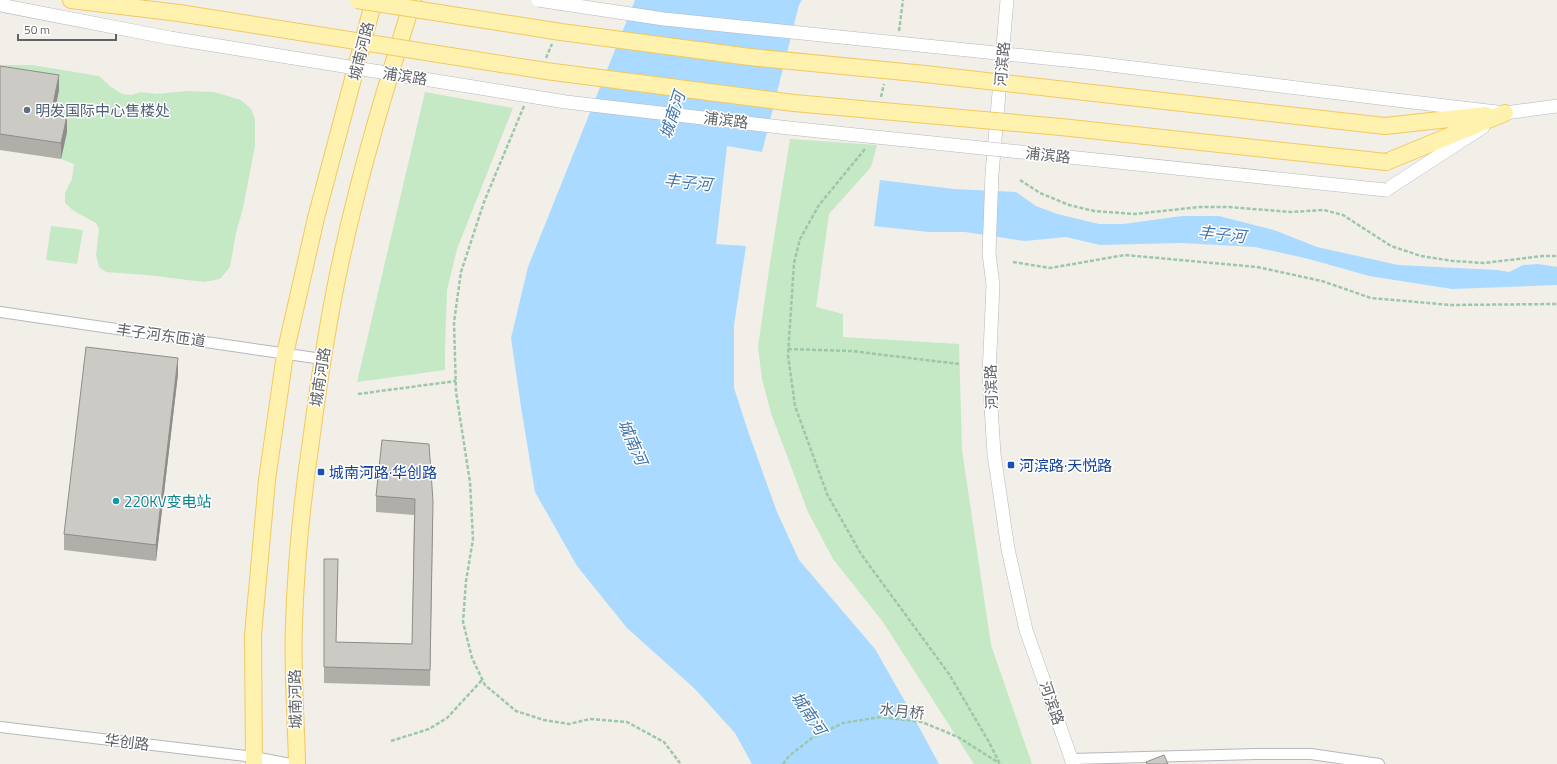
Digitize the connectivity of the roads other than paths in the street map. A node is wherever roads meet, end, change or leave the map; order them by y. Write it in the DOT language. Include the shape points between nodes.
graph roads {
  1 [pos="71,0"];
  2 [pos="112,0"];
  3 [pos="357,0"];
  4 [pos="374,0"];
  5 [pos="413,0"];
  6 [pos="538,0"];
  7 [pos="1007,0"];
  8 [pos="0,5"];
  9 [pos="179,13"];
  10 [pos="1557,106"];
  11 [pos="1505,113"];
  12 [pos="0,312"];
  13 [pos="286,354"];
  14 [pos="322,359"];
  15 [pos="0,727"];
  16 [pos="254,760"];
  17 [pos="1072,762"];
  18 [pos="290,764"];
  19 [pos="297,764"];
  20 [pos="1379,764"];
  1 -- 9 [label="main road"];
  2 -- 9 [label="main road, 浦滨路"];
  3 -- 11 [label="main road, bridge" via="561,32 750,57 1386,126"];
  4 -- 13 [label="main road, 城南河路" via="316,218"];
  5 -- 14 [label="main road, 城南河路" via="387,83 341,259"];
  6 -- 11 [label="street, bridge" via="664,19 1094,63"];
  7 -- 17 [label="street, 河滨路" via="992,174 989,253 993,285 989,374 993,446 1008,549 1026,630"];
  8 -- 11 [label="street, 浦滨路, bridge" via="170,38 566,102 797,129 1386,190"];
  9 -- 11 [label="main road, 浦滨路, bridge" via="546,71 786,102 1061,127 1386,162"];
  10 -- 11 [label="street"];
  12 -- 13 [label="street, 丰子河东匝道"];
  13 -- 14 [label="street, 丰子河东匝道"];
  13 -- 16 [label="main road, 城南河路" via="266,480 253,635"];
  14 -- 19 [label="main road, 城南河路" via="305,479 298,558 294,624"];
  15 -- 16 [label="street, 华创路"];
  16 -- 18 [label="street, 华创路"];
  17 -- 20 [label="street" via="1311,754"];
}
